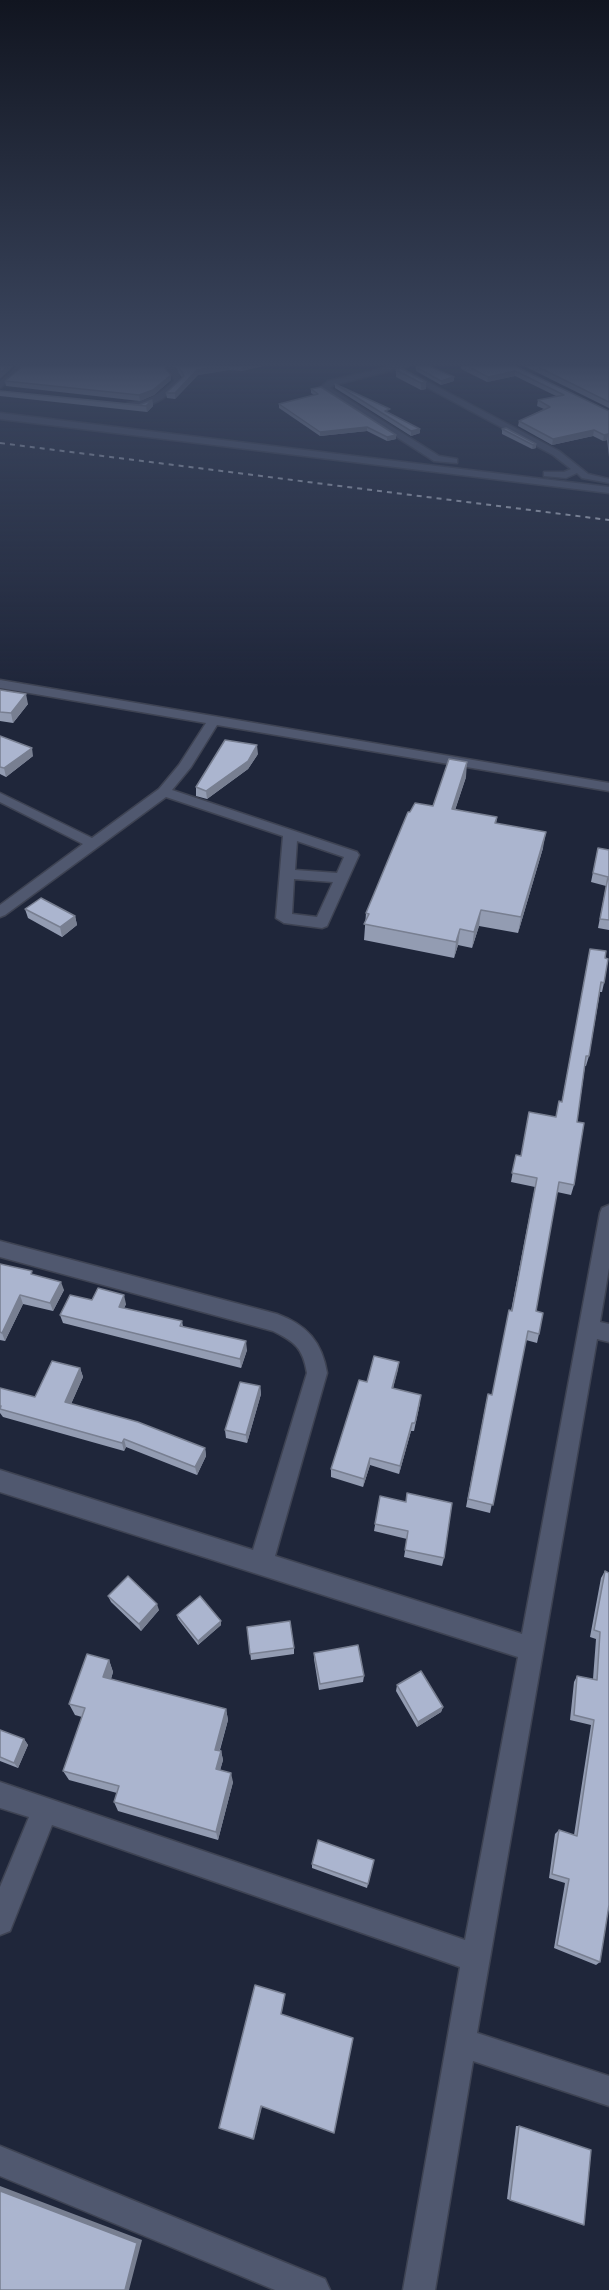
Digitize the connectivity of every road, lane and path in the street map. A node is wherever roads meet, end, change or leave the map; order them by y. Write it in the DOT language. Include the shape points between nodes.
graph roads {
  1 [pos="468,473"];
  2 [pos="538,473"];
  3 [pos="569,473"];
  4 [pos="582,473"];
  5 [pos="609,481"];
  6 [pos="609,490"];
  7 [pos="0,684"];
  8 [pos="214,720"];
  9 [pos="609,787"];
  10 [pos="164,792"];
  11 [pos="0,797"];
  12 [pos="290,834"];
  13 [pos="93,844"];
  14 [pos="286,874"];
  15 [pos="341,878"];
  16 [pos="0,912"];
  17 [pos="609,1213"];
  18 [pos="0,1249"];
  19 [pos="599,1331"];
  20 [pos="0,1481"];
  21 [pos="261,1563"];
  22 [pos="531,1649"];
  23 [pos="0,1796"];
  24 [pos="45,1809"];
  25 [pos="0,1921"];
  26 [pos="476,1958"];
  27 [pos="461,2042"];
  28 [pos="609,2091"];
  29 [pos="0,2161"];
  30 [pos="314,2290"];
  31 [pos="419,2290"];
  1 -- 6 [label="street"];
  2 -- 3 [label="street" via="561,476"];
  4 -- 5 [label="street"];
  7 -- 8 [label="street"];
  8 -- 9 [label="street"];
  8 -- 10 [label="street"];
  10 -- 12 [label="street"];
  10 -- 13 [label="street"];
  11 -- 13 [label="street"];
  12 -- 14 [label="street"];
  12 -- 15 [label="street" via="352,855"];
  13 -- 16 [label="street"];
  14 -- 15 [label="street"];
  14 -- 15 [label="street" via="284,918 322,923"];
  17 -- 19 [label="street"];
  18 -- 21 [label="street" via="277,1323 298,1333 314,1352 317,1373"];
  19 -- 22 [label="street"];
  20 -- 21 [label="street"];
  21 -- 22 [label="street"];
  22 -- 26 [label="street"];
  23 -- 24 [label="street"];
  24 -- 25 [label="street"];
  24 -- 26 [label="street"];
  26 -- 27 [label="street"];
  27 -- 28 [label="street"];
  27 -- 31 [label="street"];
  29 -- 30 [label="street"];
}
